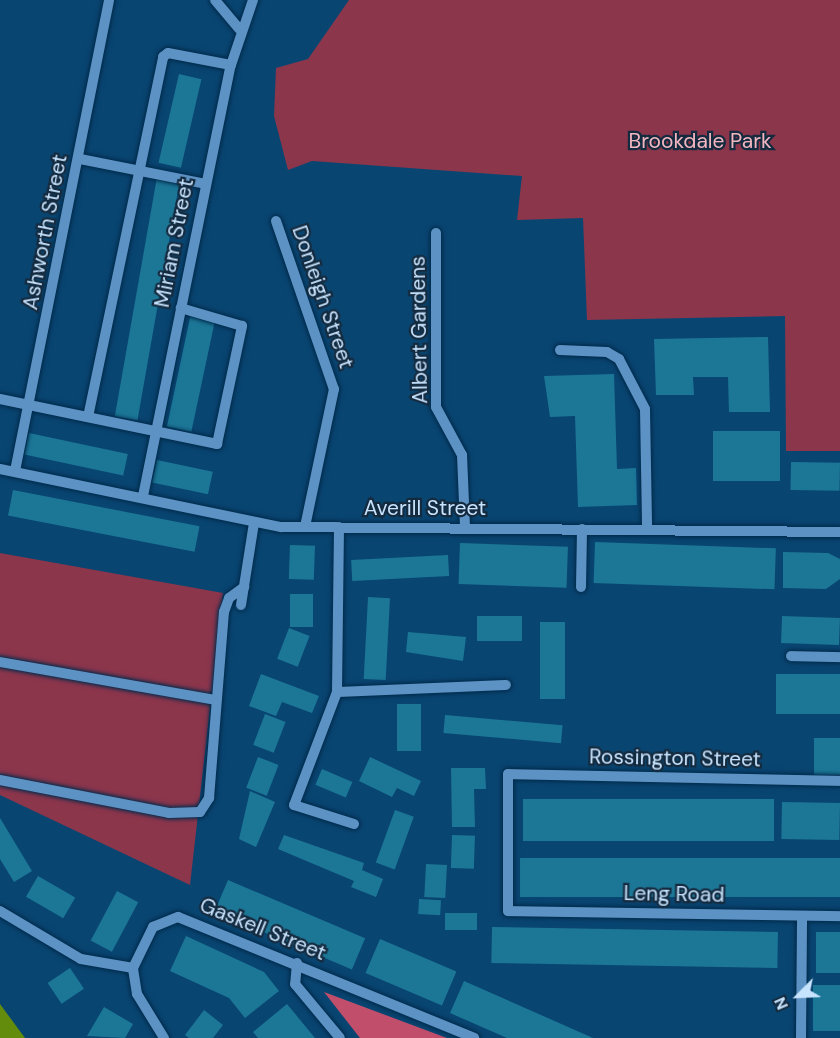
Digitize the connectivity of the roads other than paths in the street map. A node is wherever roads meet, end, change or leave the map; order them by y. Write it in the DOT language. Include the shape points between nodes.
graph roads {
  1 [pos="109,0"];
  2 [pos="215,0"];
  3 [pos="253,0"];
  4 [pos="239,28"];
  5 [pos="231,64"];
  6 [pos="80,159"];
  7 [pos="140,171"];
  8 [pos="206,184"];
  9 [pos="276,221"];
  10 [pos="436,234"];
  11 [pos="181,308"];
  12 [pos="560,350"];
  13 [pos="0,399"];
  14 [pos="31,405"];
  15 [pos="88,417"];
  16 [pos="156,431"];
  17 [pos="0,469"];
  18 [pos="15,471"];
  19 [pos="143,496"];
  20 [pos="254,523"];
  21 [pos="305,527"];
  22 [pos="339,527"];
  23 [pos="465,528"];
  24 [pos="582,528"];
  25 [pos="647,529"];
  26 [pos="840,532"];
  27 [pos="244,587"];
  28 [pos="581,587"];
  29 [pos="241,605"];
  30 [pos="791,656"];
  31 [pos="840,657"];
  32 [pos="0,662"];
  33 [pos="506,686"];
  34 [pos="337,692"];
  35 [pos="216,700"];
  36 [pos="0,780"];
  37 [pos="840,781"];
  38 [pos="354,824"];
  39 [pos="0,911"];
  40 [pos="508,912"];
  41 [pos="802,916"];
  42 [pos="840,916"];
  43 [pos="297,963"];
  44 [pos="133,968"];
  45 [pos="164,1038"];
  46 [pos="339,1038"];
  47 [pos="474,1038"];
  48 [pos="801,1038"];
  1 -- 6 [label="street, Ashworth Street"];
  2 -- 4 [label="street"];
  3 -- 4 [label="street, Miriam Street"];
  4 -- 5 [label="street, Miriam Street"];
  5 -- 7 [label="street" via="165,54"];
  5 -- 8 [label="street, Miriam Street"];
  6 -- 7 [label="street"];
  6 -- 14 [label="street, Ashworth Street"];
  7 -- 8 [label="street"];
  7 -- 15 [label="street"];
  8 -- 11 [label="street, Miriam Street"];
  9 -- 21 [label="street, Donleigh Street" via="334,390"];
  10 -- 23 [label="street, Albert Gardens" via="436,406 462,455"];
  11 -- 16 [label="street, Miriam Street"];
  11 -- 16 [label="street" via="242,326 218,444"];
  12 -- 25 [label="street" via="607,352 618,359 645,409"];
  13 -- 14 [label="street"];
  14 -- 15 [label="street"];
  14 -- 18 [label="street, Ashworth Street"];
  15 -- 16 [label="street"];
  16 -- 19 [label="street, Miriam Street"];
  17 -- 18 [label="street, Averill Street"];
  18 -- 19 [label="street, Averill Street"];
  19 -- 20 [label="street, Averill Street"];
  20 -- 21 [label="street, Averill Street"];
  20 -- 27 [label="street"];
  21 -- 22 [label="street, Averill Street"];
  22 -- 23 [label="street, Averill Street"];
  22 -- 34 [label="street"];
  23 -- 24 [label="street, Averill Street"];
  24 -- 25 [label="street, Averill Street"];
  24 -- 28 [label="street"];
  25 -- 26 [label="street, Averill Street"];
  27 -- 29 [label="street"];
  27 -- 35 [label="street" via="229,598 224,612"];
  30 -- 31 [label="street"];
  32 -- 35 [label="street"];
  33 -- 34 [label="street"];
  34 -- 38 [label="street" via="294,805"];
  35 -- 36 [label="street" via="209,798 194,816"];
  37 -- 40 [label="street, Rossington Street" via="508,774"];
  39 -- 44 [label="street" via="81,958"];
  40 -- 41 [label="street, Leng Road"];
  41 -- 42 [label="street, Leng Road"];
  41 -- 48 [label="street"];
  43 -- 44 [label="street, Gaskell Street" via="178,917 153,927"];
  43 -- 46 [label="street" via="296,984"];
  43 -- 47 [label="street, Gaskell Street"];
  44 -- 45 [label="street" via="137,994"];
}
